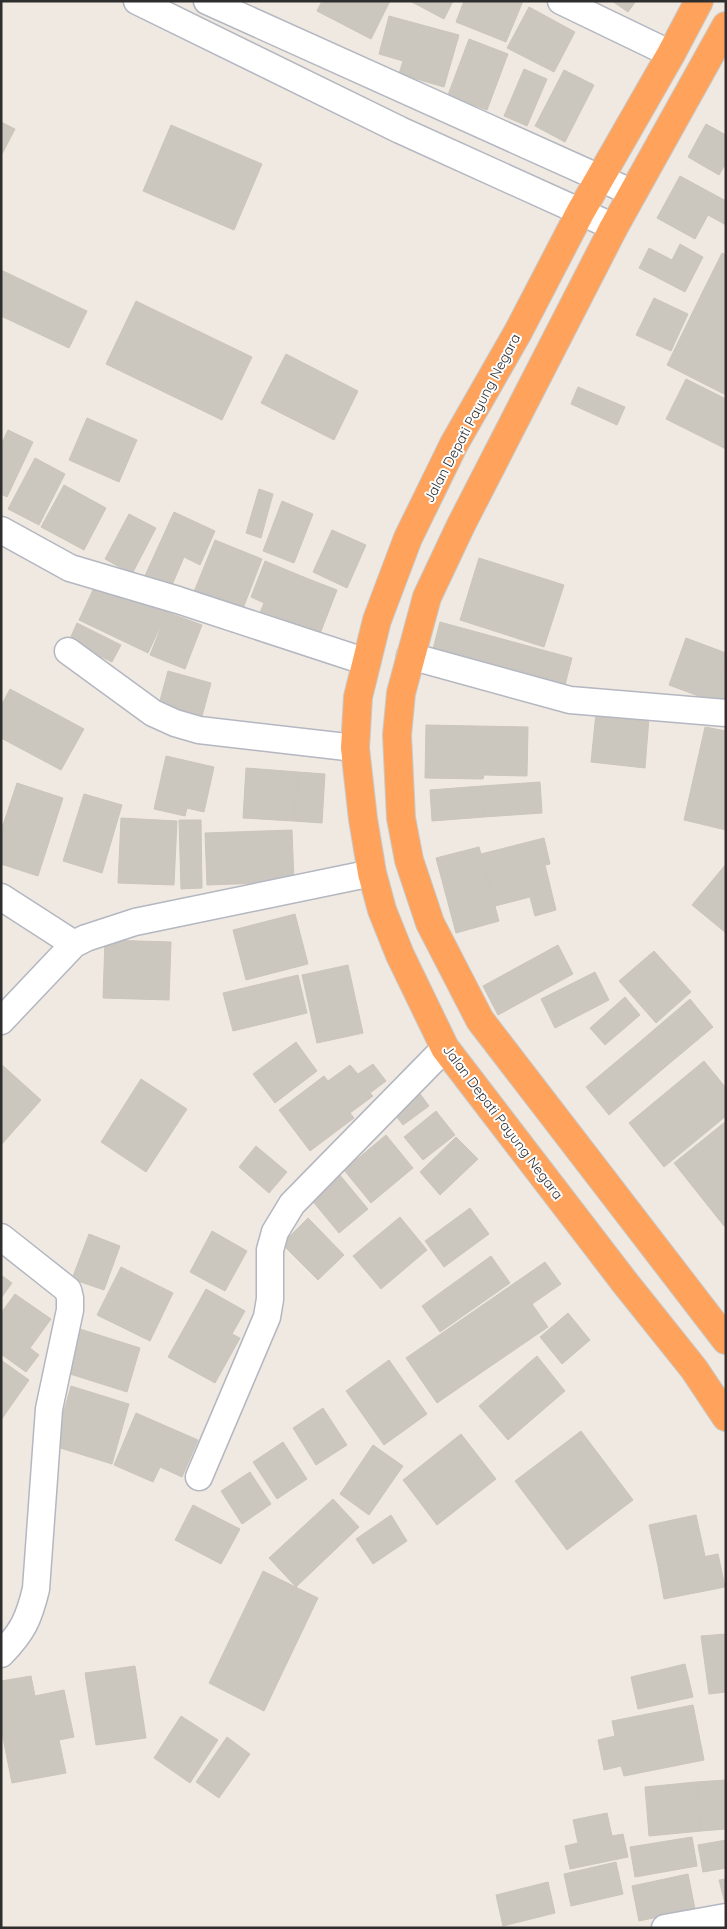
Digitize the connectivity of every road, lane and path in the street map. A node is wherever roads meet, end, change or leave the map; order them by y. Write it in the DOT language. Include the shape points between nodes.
graph roads {
  1 [pos="137,1"];
  2 [pos="207,1"];
  3 [pos="561,1"];
  4 [pos="699,1"];
  5 [pos="726,26"];
  6 [pos="671,54"];
  7 [pos="601,178"];
  8 [pos="633,193"];
  9 [pos="580,211"];
  10 [pos="614,227"];
  11 [pos="1,530"];
  12 [pos="68,652"];
  13 [pos="410,656"];
  14 [pos="367,662"];
  15 [pos="726,713"];
  16 [pos="355,748"];
  17 [pos="372,873"];
  18 [pos="1,897"];
  19 [pos="74,944"];
  20 [pos="1,1021"];
  21 [pos="445,1048"];
  22 [pos="1,1238"];
  23 [pos="726,1340"];
  24 [pos="726,1417"];
  25 [pos="199,1477"];
  26 [pos="1,1654"];
  27 [pos="726,1917"];
  28 [pos="665,1928"];
  1 -- 9 [label="street" via="400,130"];
  2 -- 7 [label="street"];
  3 -- 6 [label="street"];
  4 -- 6 [label="highway, Jalan Depati Payung Negara"];
  5 -- 8 [label="highway"];
  6 -- 7 [label="highway, Jalan Depati Payung Negara"];
  7 -- 8 [label="street"];
  7 -- 9 [label="highway, Jalan Depati Payung Negara"];
  8 -- 10 [label="highway"];
  9 -- 10 [label="street"];
  9 -- 14 [label="highway, Jalan Depati Payung Negara" via="518,332 454,444 408,538 377,620"];
  10 -- 13 [label="highway" via="431,588"];
  11 -- 14 [label="street" via="70,568"];
  12 -- 16 [label="street" via="153,713 175,723 198,730"];
  13 -- 15 [label="street" via="570,700"];
  13 -- 23 [label="highway" via="401,693 397,736 398,788 409,860 430,923 480,1020"];
  14 -- 16 [label="highway, Jalan Depati Payung Negara" via="358,698"];
  16 -- 17 [label="highway, Jalan Depati Payung Negara"];
  17 -- 19 [label="street" via="134,922"];
  17 -- 21 [label="highway, Jalan Depati Payung Negara" via="400,955"];
  18 -- 19 [label="street"];
  19 -- 20 [label="street"];
  21 -- 24 [label="highway, Jalan Depati Payung Negara" via="694,1369"];
  21 -- 25 [label="street" via="292,1204 275,1232 270,1250 270,1299 266,1318"];
  22 -- 26 [label="street" via="68,1290 70,1298 49,1409 36,1589 30,1615 16,1639"];
  27 -- 28 [label="street"];
}
